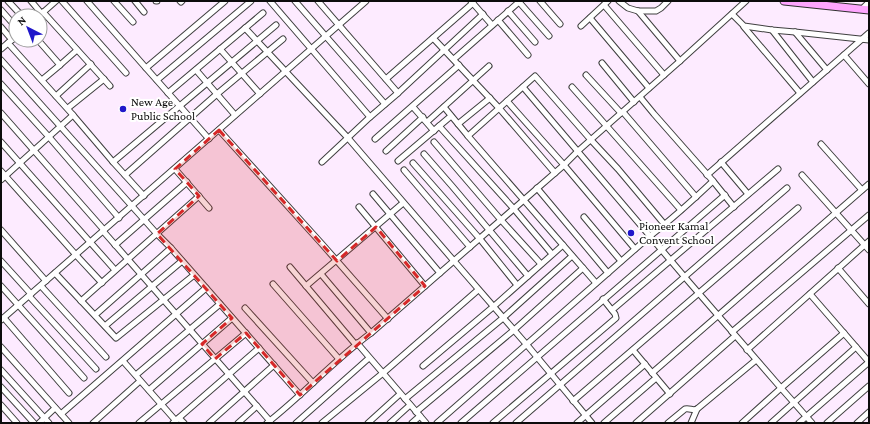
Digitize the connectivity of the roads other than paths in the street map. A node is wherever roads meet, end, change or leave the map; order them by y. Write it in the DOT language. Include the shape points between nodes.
graph roads {
  1 [pos="62,1"];
  2 [pos="87,1"];
  3 [pos="114,1"];
  4 [pos="134,1"];
  5 [pos="225,1"];
  6 [pos="251,1"];
  7 [pos="270,1"];
  8 [pos="295,1"];
  9 [pos="318,1"];
  10 [pos="366,1"];
  11 [pos="540,1"];
  12 [pos="619,1"];
  13 [pos="668,1"];
  14 [pos="746,1"];
  15 [pos="784,1"];
  16 [pos="472,2"];
  17 [pos="519,2"];
  18 [pos="869,2"];
  19 [pos="606,3"];
  20 [pos="865,9"];
  21 [pos="1,10"];
  22 [pos="508,11"];
  23 [pos="638,11"];
  24 [pos="144,12"];
  25 [pos="263,13"];
  26 [pos="483,14"];
  27 [pos="732,14"];
  28 [pos="8,18"];
  29 [pos="590,18"];
  30 [pos="498,20"];
  31 [pos="48,21"];
  32 [pos="133,22"];
  33 [pos="560,24"];
  34 [pos="276,25"];
  35 [pos="339,25"];
  36 [pos="492,25"];
  37 [pos="581,26"];
  38 [pos="744,26"];
  39 [pos="1,28"];
  40 [pos="245,28"];
  41 [pos="772,30"];
  42 [pos="795,32"];
  43 [pos="869,33"];
  44 [pos="8,36"];
  45 [pos="326,36"];
  46 [pos="549,36"];
  47 [pos="433,38"];
  48 [pos="283,39"];
  49 [pos="862,39"];
  50 [pos="869,40"];
  51 [pos="257,41"];
  52 [pos="535,42"];
  53 [pos="18,48"];
  54 [pos="45,48"];
  55 [pos="220,49"];
  56 [pos="312,49"];
  57 [pos="444,49"];
  58 [pos="77,50"];
  59 [pos="268,52"];
  60 [pos="528,55"];
  61 [pos="844,55"];
  62 [pos="1,60"];
  63 [pos="454,60"];
  64 [pos="680,61"];
  65 [pos="232,62"];
  66 [pos="602,63"];
  67 [pos="90,64"];
  68 [pos="60,65"];
  69 [pos="459,65"];
  70 [pos="489,66"];
  71 [pos="146,68"];
  72 [pos="196,70"];
  73 [pos="827,70"];
  74 [pos="286,72"];
  75 [pos="126,73"];
  76 [pos="242,73"];
  77 [pos="586,75"];
  78 [pos="664,75"];
  79 [pos="104,79"];
  80 [pos="42,80"];
  81 [pos="157,80"];
  82 [pos="386,80"];
  83 [pos="474,81"];
  84 [pos="813,82"];
  85 [pos="208,83"];
  86 [pos="1,84"];
  87 [pos="869,84"];
  88 [pos="110,86"];
  89 [pos="523,87"];
  90 [pos="572,87"];
  91 [pos="649,88"];
  92 [pos="168,93"];
  93 [pos="398,93"];
  94 [pos="800,93"];
  95 [pos="217,94"];
  96 [pos="260,94"];
  97 [pos="56,96"];
  98 [pos="640,97"];
  99 [pos="490,98"];
  100 [pos="507,101"];
  101 [pos="634,102"];
  102 [pos="385,104"];
  103 [pos="180,106"];
  104 [pos="413,107"];
  105 [pos="444,107"];
  106 [pos="68,108"];
  107 [pos="499,108"];
  108 [pos="1,113"];
  109 [pos="622,113"];
  110 [pos="73,115"];
  111 [pos="236,115"];
  112 [pos="452,116"];
  113 [pos="191,117"];
  114 [pos="370,117"];
  115 [pos="423,117"];
  116 [pos="427,122"];
  117 [pos="458,124"];
  118 [pos="61,126"];
  119 [pos="439,126"];
  120 [pos="606,126"];
  121 [pos="219,130"];
  122 [pos="434,130"];
  123 [pos="468,136"];
  124 [pos="49,137"];
  125 [pos="348,138"];
  126 [pos="209,139"];
  127 [pos="375,139"];
  128 [pos="591,140"];
  129 [pos="1,142"];
  130 [pos="434,142"];
  131 [pos="821,144"];
  132 [pos="34,151"];
  133 [pos="386,151"];
  134 [pos="578,151"];
  135 [pos="424,154"];
  136 [pos="398,161"];
  137 [pos="113,162"];
  138 [pos="322,162"];
  139 [pos="721,162"];
  140 [pos="413,163"];
  141 [pos="20,164"];
  142 [pos="564,165"];
  143 [pos="175,169"];
  144 [pos="778,169"];
  145 [pos="404,170"];
  146 [pos="1,171"];
  147 [pos="555,173"];
  148 [pos="125,175"];
  149 [pos="707,175"];
  150 [pos="802,175"];
  151 [pos="6,176"];
  152 [pos="1,180"];
  153 [pos="713,181"];
  154 [pos="187,182"];
  155 [pos="868,186"];
  156 [pos="537,188"];
  157 [pos="787,188"];
  158 [pos="862,190"];
  159 [pos="373,194"];
  160 [pos="748,194"];
  161 [pos="724,195"];
  162 [pos="144,196"];
  163 [pos="199,196"];
  164 [pos="696,197"];
  165 [pos="524,200"];
  166 [pos="403,203"];
  167 [pos="132,206"];
  168 [pos="359,207"];
  169 [pos="734,207"];
  170 [pos="209,208"];
  171 [pos="798,208"];
  172 [pos="514,209"];
  173 [pos="681,210"];
  174 [pos="391,214"];
  175 [pos="835,214"];
  176 [pos="869,215"];
  177 [pos="119,218"];
  178 [pos="584,218"];
  179 [pos="144,219"];
  180 [pos="501,220"];
  181 [pos="665,225"];
  182 [pos="376,227"];
  183 [pos="1,230"];
  184 [pos="490,230"];
  185 [pos="103,231"];
  186 [pos="851,231"];
  187 [pos="157,234"];
  188 [pos="650,236"];
  189 [pos="480,239"];
  190 [pos="869,241"];
  191 [pos="90,242"];
  192 [pos="115,245"];
  193 [pos="563,245"];
  194 [pos="864,245"];
  195 [pos="470,247"];
  196 [pos="171,248"];
  197 [pos="635,249"];
  198 [pos="662,249"];
  199 [pos="869,250"];
  200 [pos="552,254"];
  201 [pos="76,255"];
  202 [pos="572,256"];
  203 [pos="128,259"];
  204 [pos="1,260"];
  205 [pos="337,260"];
  206 [pos="671,260"];
  207 [pos="182,261"];
  208 [pos="454,261"];
  209 [pos="621,262"];
  210 [pos="541,264"];
  211 [pos="290,266"];
  212 [pos="583,268"];
  213 [pos="838,268"];
  214 [pos="115,270"];
  215 [pos="55,273"];
  216 [pos="440,273"];
  217 [pos="608,273"];
  218 [pos="194,274"];
  219 [pos="321,274"];
  220 [pos="141,275"];
  221 [pos="528,276"];
  222 [pos="684,277"];
  223 [pos="46,281"];
  224 [pos="102,283"];
  225 [pos="596,283"];
  226 [pos="273,284"];
  227 [pos="517,285"];
  228 [pos="1,286"];
  229 [pos="41,286"];
  230 [pos="152,286"];
  231 [pos="306,286"];
  232 [pos="425,286"];
  233 [pos="206,288"];
  234 [pos="478,290"];
  235 [pos="699,294"];
  236 [pos="810,294"];
  237 [pos="30,295"];
  238 [pos="163,299"];
  239 [pos="603,299"];
  240 [pos="81,301"];
  241 [pos="220,304"];
  242 [pos="869,304"];
  243 [pos="18,305"];
  244 [pos="493,307"];
  245 [pos="246,308"];
  246 [pos="612,310"];
  247 [pos="176,314"];
  248 [pos="95,315"];
  249 [pos="718,316"];
  250 [pos="232,318"];
  251 [pos="503,318"];
  252 [pos="2,319"];
  253 [pos="388,319"];
  254 [pos="105,326"];
  255 [pos="189,329"];
  256 [pos="514,330"];
  257 [pos="246,333"];
  258 [pos="371,333"];
  259 [pos="844,333"];
  260 [pos="734,334"];
  261 [pos="202,344"];
  262 [pos="356,344"];
  263 [pos="527,345"];
  264 [pos="1,347"];
  265 [pos="856,347"];
  266 [pos="259,348"];
  267 [pos="633,350"];
  268 [pos="747,350"];
  269 [pos="106,357"];
  270 [pos="537,357"];
  271 [pos="215,358"];
  272 [pos="370,358"];
  273 [pos="339,359"];
  274 [pos="756,360"];
  275 [pos="123,361"];
  276 [pos="645,364"];
  277 [pos="274,365"];
  278 [pos="423,366"];
  279 [pos="96,369"];
  280 [pos="1,370"];
  281 [pos="383,373"];
  282 [pos="652,373"];
  283 [pos="229,374"];
  284 [pos="551,374"];
  285 [pos="136,375"];
  286 [pos="84,378"];
  287 [pos="656,378"];
  288 [pos="140,380"];
  289 [pos="313,383"];
  290 [pos="560,384"];
  291 [pos="869,386"];
  292 [pos="1,387"];
  293 [pos="781,388"];
  294 [pos="149,390"];
  295 [pos="244,392"];
  296 [pos="69,393"];
  297 [pos="400,394"];
  298 [pos="670,394"];
  299 [pos="300,395"];
  300 [pos="405,399"];
  301 [pos="573,401"];
  302 [pos="794,403"];
  303 [pos="162,404"];
  304 [pos="1,405"];
  305 [pos="410,405"];
  306 [pos="257,406"];
  307 [pos="55,408"];
  308 [pos="697,409"];
  309 [pos="869,412"];
  310 [pos="61,414"];
  311 [pos="418,414"];
  312 [pos="586,416"];
  313 [pos="807,417"];
  314 [pos="45,418"];
  315 [pos="176,420"];
  316 [pos="269,422"];
  317 [pos="17,423"];
  318 [pos="34,423"];
  319 [pos="39,423"];
  320 [pos="49,423"];
  321 [pos="69,423"];
  322 [pos="93,423"];
  323 [pos="139,423"];
  324 [pos="184,423"];
  325 [pos="209,423"];
  326 [pos="238,423"];
  327 [pos="296,423"];
  328 [pos="322,423"];
  329 [pos="368,423"];
  330 [pos="390,423"];
  331 [pos="412,423"];
  332 [pos="426,423"];
  333 [pos="437,423"];
  334 [pos="461,423"];
  335 [pos="493,423"];
  336 [pos="516,423"];
  337 [pos="577,423"];
  338 [pos="592,423"];
  339 [pos="604,423"];
  340 [pos="636,423"];
  341 [pos="668,423"];
  342 [pos="690,423"];
  343 [pos="742,423"];
  344 [pos="771,423"];
  345 [pos="799,423"];
  346 [pos="812,423"];
  347 [pos="827,423"];
  348 [pos="857,423"];
  1 -- 75 [label="street"];
  2 -- 71 [label="street"];
  3 -- 32 [label="street"];
  4 -- 24 [label="street"];
  5 -- 71 [label="street"];
  6 -- 81 [label="street"];
  7 -- 56 [label="street"];
  8 -- 45 [label="street"];
  9 -- 35 [label="street"];
  10 -- 35 [label="street"];
  11 -- 33 [label="street"];
  12 -- 23 [label="street" via="628,8"];
  13 -- 23 [label="street" via="656,11"];
  14 -- 27 [label="street"];
  15 -- 20 [label="street"];
  16 -- 26 [label="street"];
  16 -- 47 [label="street"];
  17 -- 22 [label="street"];
  17 -- 46 [label="street"];
  18 -- 20 [label="street"];
  19 -- 29 [label="street"];
  19 -- 78 [label="street"];
  21 -- 28 [label="street"];
  22 -- 30 [label="street"];
  22 -- 52 [label="street"];
  23 -- 64 [label="street"];
  25 -- 40 [label="street"];
  26 -- 36 [label="street"];
  26 -- 57 [label="street"];
  27 -- 38 [label="street"];
  27 -- 64 [label="street"];
  29 -- 37 [label="street"];
  29 -- 91 [label="street"];
  30 -- 36 [label="street"];
  30 -- 60 [label="street"];
  31 -- 58 [label="street"];
  34 -- 51 [label="street"];
  35 -- 45 [label="street"];
  35 -- 82 [label="street"];
  36 -- 63 [label="street"];
  38 -- 41 [label="street"];
  38 -- 94 [label="street"];
  39 -- 44 [label="street"];
  40 -- 51 [label="street"];
  40 -- 55 [label="street"];
  41 -- 42 [label="street"];
  41 -- 84 [label="street"];
  42 -- 49 [label="street"];
  42 -- 73 [label="street"];
  43 -- 49 [label="street"];
  45 -- 56 [label="street"];
  45 -- 102 [label="street"];
  47 -- 57 [label="street"];
  47 -- 82 [label="street"];
  48 -- 59 [label="street"];
  49 -- 50 [label="street"];
  49 -- 61 [label="street"];
  51 -- 59 [label="street"];
  51 -- 65 [label="street"];
  53 -- 80 [label="street"];
  54 -- 68 [label="street"];
  55 -- 65 [label="street"];
  55 -- 72 [label="street"];
  56 -- 74 [label="street"];
  56 -- 114 [label="street"];
  57 -- 63 [label="street"];
  57 -- 93 [label="street"];
  58 -- 67 [label="street"];
  58 -- 68 [label="street"];
  59 -- 74 [label="street"];
  59 -- 76 [label="street"];
  61 -- 73 [label="street"];
  61 -- 87 [label="street"];
  62 -- 118 [label="street"];
  63 -- 69 [label="street"];
  64 -- 78 [label="street"];
  65 -- 76 [label="street"];
  65 -- 85 [label="street"];
  66 -- 101 [label="street"];
  67 -- 79 [label="street"];
  67 -- 97 [label="street"];
  68 -- 80 [label="street"];
  69 -- 83 [label="street"];
  69 -- 104 [label="street"];
  70 -- 83 [label="street"];
  71 -- 81 [label="street"];
  72 -- 85 [label="street"];
  72 -- 92 [label="street"];
  73 -- 84 [label="street"];
  74 -- 96 [label="street"];
  74 -- 125 [label="street"];
  76 -- 95 [label="street"];
  76 -- 96 [label="street"];
  77 -- 109 [label="street"];
  78 -- 91 [label="street"];
  79 -- 88 [label="street"];
  79 -- 106 [label="street"];
  80 -- 97 [label="street"];
  81 -- 92 [label="street"];
  82 -- 93 [label="street"];
  83 -- 99 [label="street"];
  83 -- 105 [label="street"];
  84 -- 94 [label="street"];
  85 -- 95 [label="street"];
  85 -- 103 [label="street"];
  86 -- 124 [label="street"];
  89 -- 100 [label="street"];
  89 -- 128 [label="street" via="535,76"];
  89 -- 134 [label="street"];
  90 -- 120 [label="street"];
  91 -- 98 [label="street"];
  92 -- 103 [label="street"];
  93 -- 102 [label="street"];
  94 -- 139 [label="street"];
  95 -- 111 [label="street"];
  95 -- 113 [label="street"];
  96 -- 111 [label="street"];
  97 -- 106 [label="street"];
  98 -- 101 [label="street"];
  98 -- 149 [label="street"];
  99 -- 107 [label="street"];
  99 -- 117 [label="street"];
  100 -- 107 [label="street"];
  100 -- 142 [label="street"];
  101 -- 109 [label="street"];
  102 -- 114 [label="street"];
  103 -- 113 [label="street"];
  103 -- 137 [label="street"];
  104 -- 115 [label="street"];
  104 -- 127 [label="street"];
  105 -- 112 [label="street"];
  105 -- 116 [label="street"];
  106 -- 110 [label="street"];
  107 -- 123 [label="street"];
  107 -- 147 [label="street"];
  108 -- 132 [label="street"];
  109 -- 120 [label="street"];
  109 -- 164 [label="street"];
  110 -- 118 [label="street"];
  110 -- 137 [label="street"];
  111 -- 121 [label="street"];
  112 -- 117 [label="street"];
  112 -- 119 [label="street"];
  113 -- 126 [label="street"];
  113 -- 148 [label="street"];
  114 -- 125 [label="street"];
  115 -- 116 [label="street"];
  115 -- 133 [label="street"];
  116 -- 122 [label="street"];
  117 -- 123 [label="street"];
  118 -- 124 [label="street"];
  118 -- 167 [label="street"];
  119 -- 122 [label="street"];
  119 -- 172 [label="street"];
  120 -- 128 [label="street"];
  120 -- 173 [label="street"];
  121 -- 126 [label="street"];
  121 -- 205 [label="street"];
  122 -- 136 [label="street"];
  123 -- 165 [label="street"];
  124 -- 132 [label="street"];
  124 -- 177 [label="street"];
  125 -- 138 [label="street"];
  125 -- 166 [label="street"];
  126 -- 143 [label="street"];
  128 -- 134 [label="street"];
  128 -- 181 [label="street"];
  129 -- 141 [label="street"];
  130 -- 180 [label="street"];
  131 -- 158 [label="street"];
  132 -- 141 [label="street"];
  132 -- 185 [label="street"];
  134 -- 142 [label="street"];
  134 -- 188 [label="street"];
  135 -- 184 [label="street"];
  137 -- 148 [label="street"];
  139 -- 149 [label="street"];
  139 -- 160 [label="street"];
  140 -- 189 [label="street"];
  141 -- 151 [label="street"];
  141 -- 191 [label="street"];
  142 -- 147 [label="street"];
  142 -- 197 [label="street"];
  143 -- 154 [label="street"];
  143 -- 162 [label="street"];
  144 -- 160 [label="street"];
  145 -- 195 [label="street"];
  146 -- 151 [label="street"];
  147 -- 156 [label="street"];
  148 -- 162 [label="street"];
  149 -- 153 [label="street"];
  150 -- 175 [label="street"];
  151 -- 152 [label="street"];
  151 -- 201 [label="street"];
  153 -- 161 [label="street"];
  153 -- 164 [label="street"];
  154 -- 163 [label="street"];
  154 -- 179 [label="street"];
  155 -- 158 [label="street"];
  156 -- 165 [label="street"];
  156 -- 217 [label="street"];
  157 -- 222 [label="street"];
  158 -- 175 [label="street"];
  159 -- 174 [label="street"];
  160 -- 169 [label="street"];
  161 -- 169 [label="street"];
  161 -- 198 [label="street"];
  162 -- 167 [label="street"];
  163 -- 170 [label="street"];
  163 -- 187 [label="street"];
  164 -- 173 [label="street"];
  165 -- 172 [label="street"];
  165 -- 193 [label="street"];
  166 -- 174 [label="street"];
  166 -- 208 [label="street"];
  167 -- 177 [label="street"];
  167 -- 179 [label="street"];
  168 -- 182 [label="street"];
  169 -- 206 [label="street"];
  171 -- 235 [label="street"];
  172 -- 180 [label="street"];
  172 -- 200 [label="street"];
  173 -- 181 [label="street"];
  174 -- 182 [label="street"];
  174 -- 216 [label="street"];
  175 -- 186 [label="street"];
  175 -- 249 [label="street"];
  176 -- 186 [label="street"];
  177 -- 185 [label="street"];
  178 -- 209 [label="street"];
  179 -- 187 [label="street"];
  179 -- 192 [label="street"];
  180 -- 184 [label="street"];
  180 -- 210 [label="street"];
  181 -- 188 [label="street"];
  182 -- 205 [label="street"];
  182 -- 232 [label="street"];
  183 -- 223 [label="street"];
  184 -- 189 [label="street"];
  184 -- 221 [label="street"];
  185 -- 191 [label="street"];
  185 -- 192 [label="street"];
  186 -- 194 [label="street"];
  186 -- 260 [label="street"];
  187 -- 196 [label="street"];
  187 -- 203 [label="street"];
  188 -- 197 [label="street"];
  188 -- 198 [label="street"];
  189 -- 195 [label="street"];
  189 -- 227 [label="street"];
  190 -- 194 [label="street"];
  191 -- 201 [label="street"];
  191 -- 214 [label="street"];
  192 -- 203 [label="street"];
  193 -- 200 [label="street"];
  193 -- 202 [label="street"];
  194 -- 199 [label="street"];
  194 -- 213 [label="street"];
  195 -- 208 [label="street"];
  196 -- 207 [label="street"];
  196 -- 220 [label="street"];
  197 -- 209 [label="street"];
  198 -- 206 [label="street"];
  198 -- 239 [label="street"];
  200 -- 210 [label="street"];
  201 -- 215 [label="street"];
  201 -- 224 [label="street"];
  202 -- 212 [label="street"];
  202 -- 251 [label="street"];
  203 -- 214 [label="street"];
  203 -- 220 [label="street"];
  204 -- 237 [label="street"];
  205 -- 219 [label="street"];
  205 -- 253 [label="street"];
  206 -- 222 [label="street"];
  206 -- 246 [label="street"];
  207 -- 218 [label="street"];
  207 -- 230 [label="street"];
  208 -- 216 [label="street"];
  208 -- 234 [label="street"];
  209 -- 217 [label="street"];
  210 -- 221 [label="street"];
  211 -- 231 [label="street"];
  212 -- 225 [label="street"];
  212 -- 256 [label="street"];
  213 -- 236 [label="street"];
  213 -- 242 [label="street"];
  214 -- 224 [label="street"];
  215 -- 223 [label="street"];
  215 -- 240 [label="street"];
  216 -- 232 [label="street"];
  217 -- 225 [label="street"];
  218 -- 233 [label="street"];
  218 -- 238 [label="street"];
  219 -- 231 [label="street"];
  219 -- 258 [label="street"];
  220 -- 230 [label="street"];
  220 -- 248 [label="street"];
  221 -- 227 [label="street"];
  222 -- 235 [label="street"];
  222 -- 290 [label="street"];
  223 -- 229 [label="street"];
  224 -- 240 [label="street"];
  225 -- 263 [label="street"];
  226 -- 273 [label="street"];
  227 -- 244 [label="street"];
  228 -- 243 [label="street"];
  229 -- 237 [label="street"];
  229 -- 269 [label="street"];
  230 -- 238 [label="street"];
  230 -- 254 [label="street"];
  231 -- 262 [label="street"];
  232 -- 253 [label="street"];
  233 -- 241 [label="street"];
  233 -- 247 [label="street"];
  234 -- 244 [label="street"];
  234 -- 281 [label="street"];
  235 -- 249 [label="street"];
  235 -- 267 [label="street"];
  236 -- 259 [label="street"];
  236 -- 268 [label="street"];
  237 -- 243 [label="street"];
  237 -- 279 [label="street"];
  238 -- 247 [label="street"];
  238 -- 254 [label="street" via="116,338"];
  239 -- 246 [label="street"];
  239 -- 270 [label="street"];
  240 -- 248 [label="street"];
  241 -- 250 [label="street"];
  241 -- 255 [label="street"];
  243 -- 252 [label="street"];
  243 -- 286 [label="street"];
  244 -- 251 [label="street"];
  244 -- 278 [label="street"];
  245 -- 289 [label="street"];
  246 -- 284 [label="street" via="616,318"];
  247 -- 255 [label="street"];
  247 -- 275 [label="street"];
  248 -- 254 [label="street"];
  249 -- 260 [label="street"];
  249 -- 282 [label="street"];
  250 -- 257 [label="street"];
  250 -- 261 [label="street"];
  251 -- 256 [label="street"];
  251 -- 300 [label="street"];
  252 -- 296 [label="street"];
  253 -- 258 [label="street"];
  255 -- 261 [label="street"];
  255 -- 285 [label="street"];
  256 -- 263 [label="street"];
  256 -- 311 [label="street"];
  257 -- 266 [label="street"];
  257 -- 271 [label="street"];
  258 -- 262 [label="street"];
  259 -- 265 [label="street"];
  259 -- 293 [label="street"];
  260 -- 268 [label="street"];
  260 -- 298 [label="street"];
  261 -- 271 [label="street"];
  261 -- 294 [label="street"];
  262 -- 272 [label="street"];
  262 -- 273 [label="street"];
  263 -- 270 [label="street"];
  263 -- 333 [label="street"];
  264 -- 307 [label="street"];
  265 -- 302 [label="street"];
  265 -- 313 [label="street" via="869,362"];
  266 -- 277 [label="street"];
  266 -- 283 [label="street"];
  267 -- 276 [label="street"];
  267 -- 301 [label="street"];
  268 -- 274 [label="street"];
  270 -- 284 [label="street"];
  270 -- 334 [label="street"];
  271 -- 283 [label="street"];
  271 -- 303 [label="street"];
  272 -- 281 [label="street"];
  272 -- 327 [label="street"];
  273 -- 289 [label="street"];
  274 -- 293 [label="street"];
  274 -- 308 [label="street"];
  275 -- 285 [label="street"];
  275 -- 310 [label="street"];
  276 -- 282 [label="street"];
  276 -- 312 [label="street"];
  277 -- 295 [label="street"];
  277 -- 299 [label="street"];
  280 -- 314 [label="street"];
  281 -- 297 [label="street"];
  281 -- 328 [label="street"];
  282 -- 287 [label="street"];
  283 -- 295 [label="street"];
  283 -- 315 [label="street"];
  284 -- 290 [label="street"];
  284 -- 335 [label="street"];
  285 -- 288 [label="street"];
  287 -- 298 [label="street"];
  287 -- 339 [label="street"];
  288 -- 294 [label="street"];
  288 -- 322 [label="street"];
  289 -- 299 [label="street"];
  290 -- 301 [label="street"];
  290 -- 336 [label="street"];
  291 -- 347 [label="street"];
  292 -- 318 [label="street"];
  293 -- 302 [label="street"];
  293 -- 343 [label="street"];
  294 -- 303 [label="street"];
  295 -- 306 [label="street"];
  295 -- 325 [label="street"];
  297 -- 300 [label="street"];
  297 -- 329 [label="street"];
  298 -- 340 [label="street"];
  299 -- 316 [label="street"];
  300 -- 305 [label="street"];
  301 -- 312 [label="street"];
  302 -- 313 [label="street"];
  302 -- 344 [label="street"];
  303 -- 315 [label="street"];
  303 -- 323 [label="street"];
  304 -- 317 [label="street"];
  305 -- 311 [label="street"];
  305 -- 330 [label="street"];
  306 -- 316 [label="street"];
  306 -- 326 [label="street"];
  307 -- 310 [label="street"];
  307 -- 314 [label="street"];
  308 -- 341 [label="street" via="685,409"];
  308 -- 342 [label="street"];
  309 -- 348 [label="street"];
  310 -- 321 [label="street"];
  311 -- 331 [label="street"];
  311 -- 332 [label="street"];
  312 -- 337 [label="street"];
  312 -- 338 [label="street"];
  313 -- 345 [label="street"];
  313 -- 346 [label="street"];
  314 -- 319 [label="street"];
  314 -- 320 [label="street"];
  315 -- 324 [label="street"];
}
